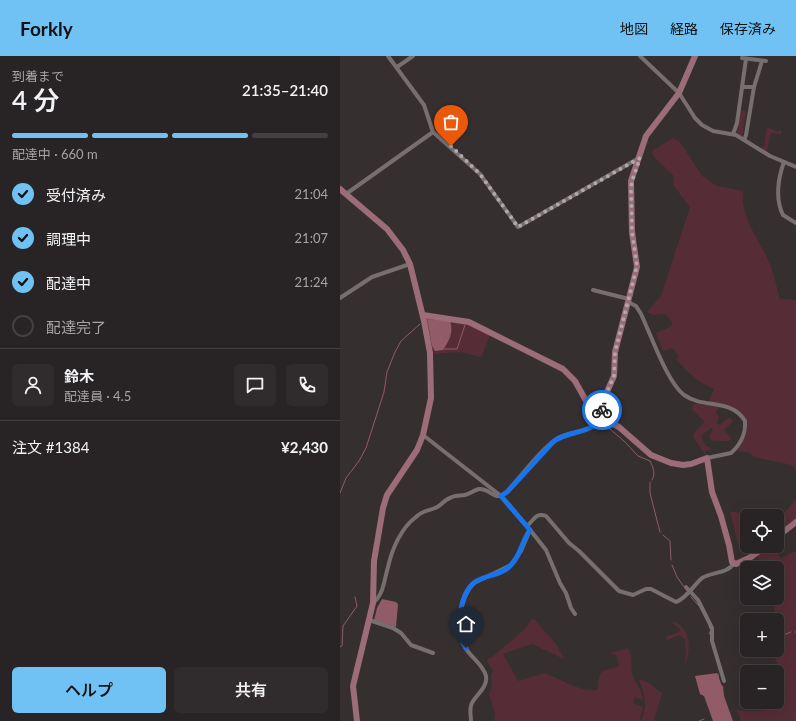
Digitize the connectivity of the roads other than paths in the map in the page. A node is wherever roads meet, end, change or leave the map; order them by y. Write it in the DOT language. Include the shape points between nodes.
graph roads {
  1 [pos="388,56"];
  2 [pos="413,56"];
  3 [pos="640,56"];
  4 [pos="695,56"];
  5 [pos="397,67"];
  6 [pos="742,87"];
  7 [pos="754,87"];
  8 [pos="679,93"];
  9 [pos="433,132"];
  10 [pos="733,134"];
  11 [pos="744,140"];
  12 [pos="640,158"];
  13 [pos="784,162"];
  14 [pos="796,167"];
  15 [pos="340,189"];
  16 [pos="346,194"];
  17 [pos="796,223"];
  18 [pos="410,264"];
  19 [pos="593,290"];
  20 [pos="340,298"];
  21 [pos="629,300"];
  22 [pos="423,315"];
  23 [pos="601,418"];
  24 [pos="423,436"];
  25 [pos="707,458"];
  26 [pos="501,496"];
  27 [pos="796,522"];
  28 [pos="529,528"];
  29 [pos="784,531"];
  30 [pos="756,553"];
  31 [pos="734,563"];
  32 [pos="686,587"];
  33 [pos="690,592"];
  34 [pos="373,603"];
  35 [pos="575,614"];
  36 [pos="369,620"];
  37 [pos="433,653"];
  38 [pos="724,681"];
  39 [pos="357,721"];
  40 [pos="471,721"];
  1 -- 5 [label="street"];
  2 -- 5 [label="street"];
  3 -- 8 [label="street"];
  4 -- 8 [label="street"];
  5 -- 9 [label="street" via="426,109"];
  6 -- 7 [label="street"];
  6 -- 7 [label="street" via="744,59 764,61"];
  6 -- 10 [label="street"];
  7 -- 11 [label="street"];
  8 -- 10 [label="street" via="702,125 713,131"];
  8 -- 12 [label="street" via="646,136"];
  9 -- 12 [label="street" via="480,174 518,227"];
  9 -- 16 [label="street"];
  10 -- 11 [label="street"];
  11 -- 13 [label="street"];
  12 -- 21 [label="street" via="631,188 632,232 637,266"];
  13 -- 14 [label="street"];
  13 -- 17 [label="street" via="778,201 783,215"];
  15 -- 16 [label="street"];
  16 -- 18 [label="street" via="393,236"];
  18 -- 20 [label="street" via="372,277"];
  18 -- 22 [label="street"];
  19 -- 21 [label="street"];
  21 -- 23 [label="street" via="615,352 614,376 606,394"];
  21 -- 25 [label="street" via="641,314 672,381 680,392 698,402 720,404 744,419 744,435 733,451"];
  22 -- 23 [label="street" via="469,322 563,369 576,381 590,408"];
  22 -- 24 [label="street" via="430,353 431,398"];
  23 -- 25 [label="street" via="616,424 654,457 683,465"];
  23 -- 26 [label="street" via="591,428 557,439"];
  24 -- 26 [label="street"];
  24 -- 34 [label="street" via="417,450 387,495 383,508 374,561"];
  25 -- 31 [label="street" via="712,492 720,511 731,561"];
  26 -- 28 [label="street"];
  26 -- 34 [label="street" via="478,490 450,497 438,507 416,516 397,542 382,592"];
  27 -- 29 [label="street"];
  28 -- 33 [label="street" via="537,515 546,516 569,543 622,593 633,594 651,589 676,602"];
  28 -- 35 [label="street" via="546,550"];
  28 -- 40 [label="street" via="521,551 511,565 474,583 461,607 460,621 464,645 486,676 480,694 471,705"];
  30 -- 31 [label="street" via="747,560"];
  31 -- 33 [label="street" via="730,568 703,578"];
  32 -- 33 [label="street"];
  33 -- 38 [label="street" via="698,600 712,628 712,641"];
  34 -- 36 [label="street"];
  36 -- 37 [label="street" via="393,628 411,645"];
  36 -- 39 [label="street" via="353,686"];
}
